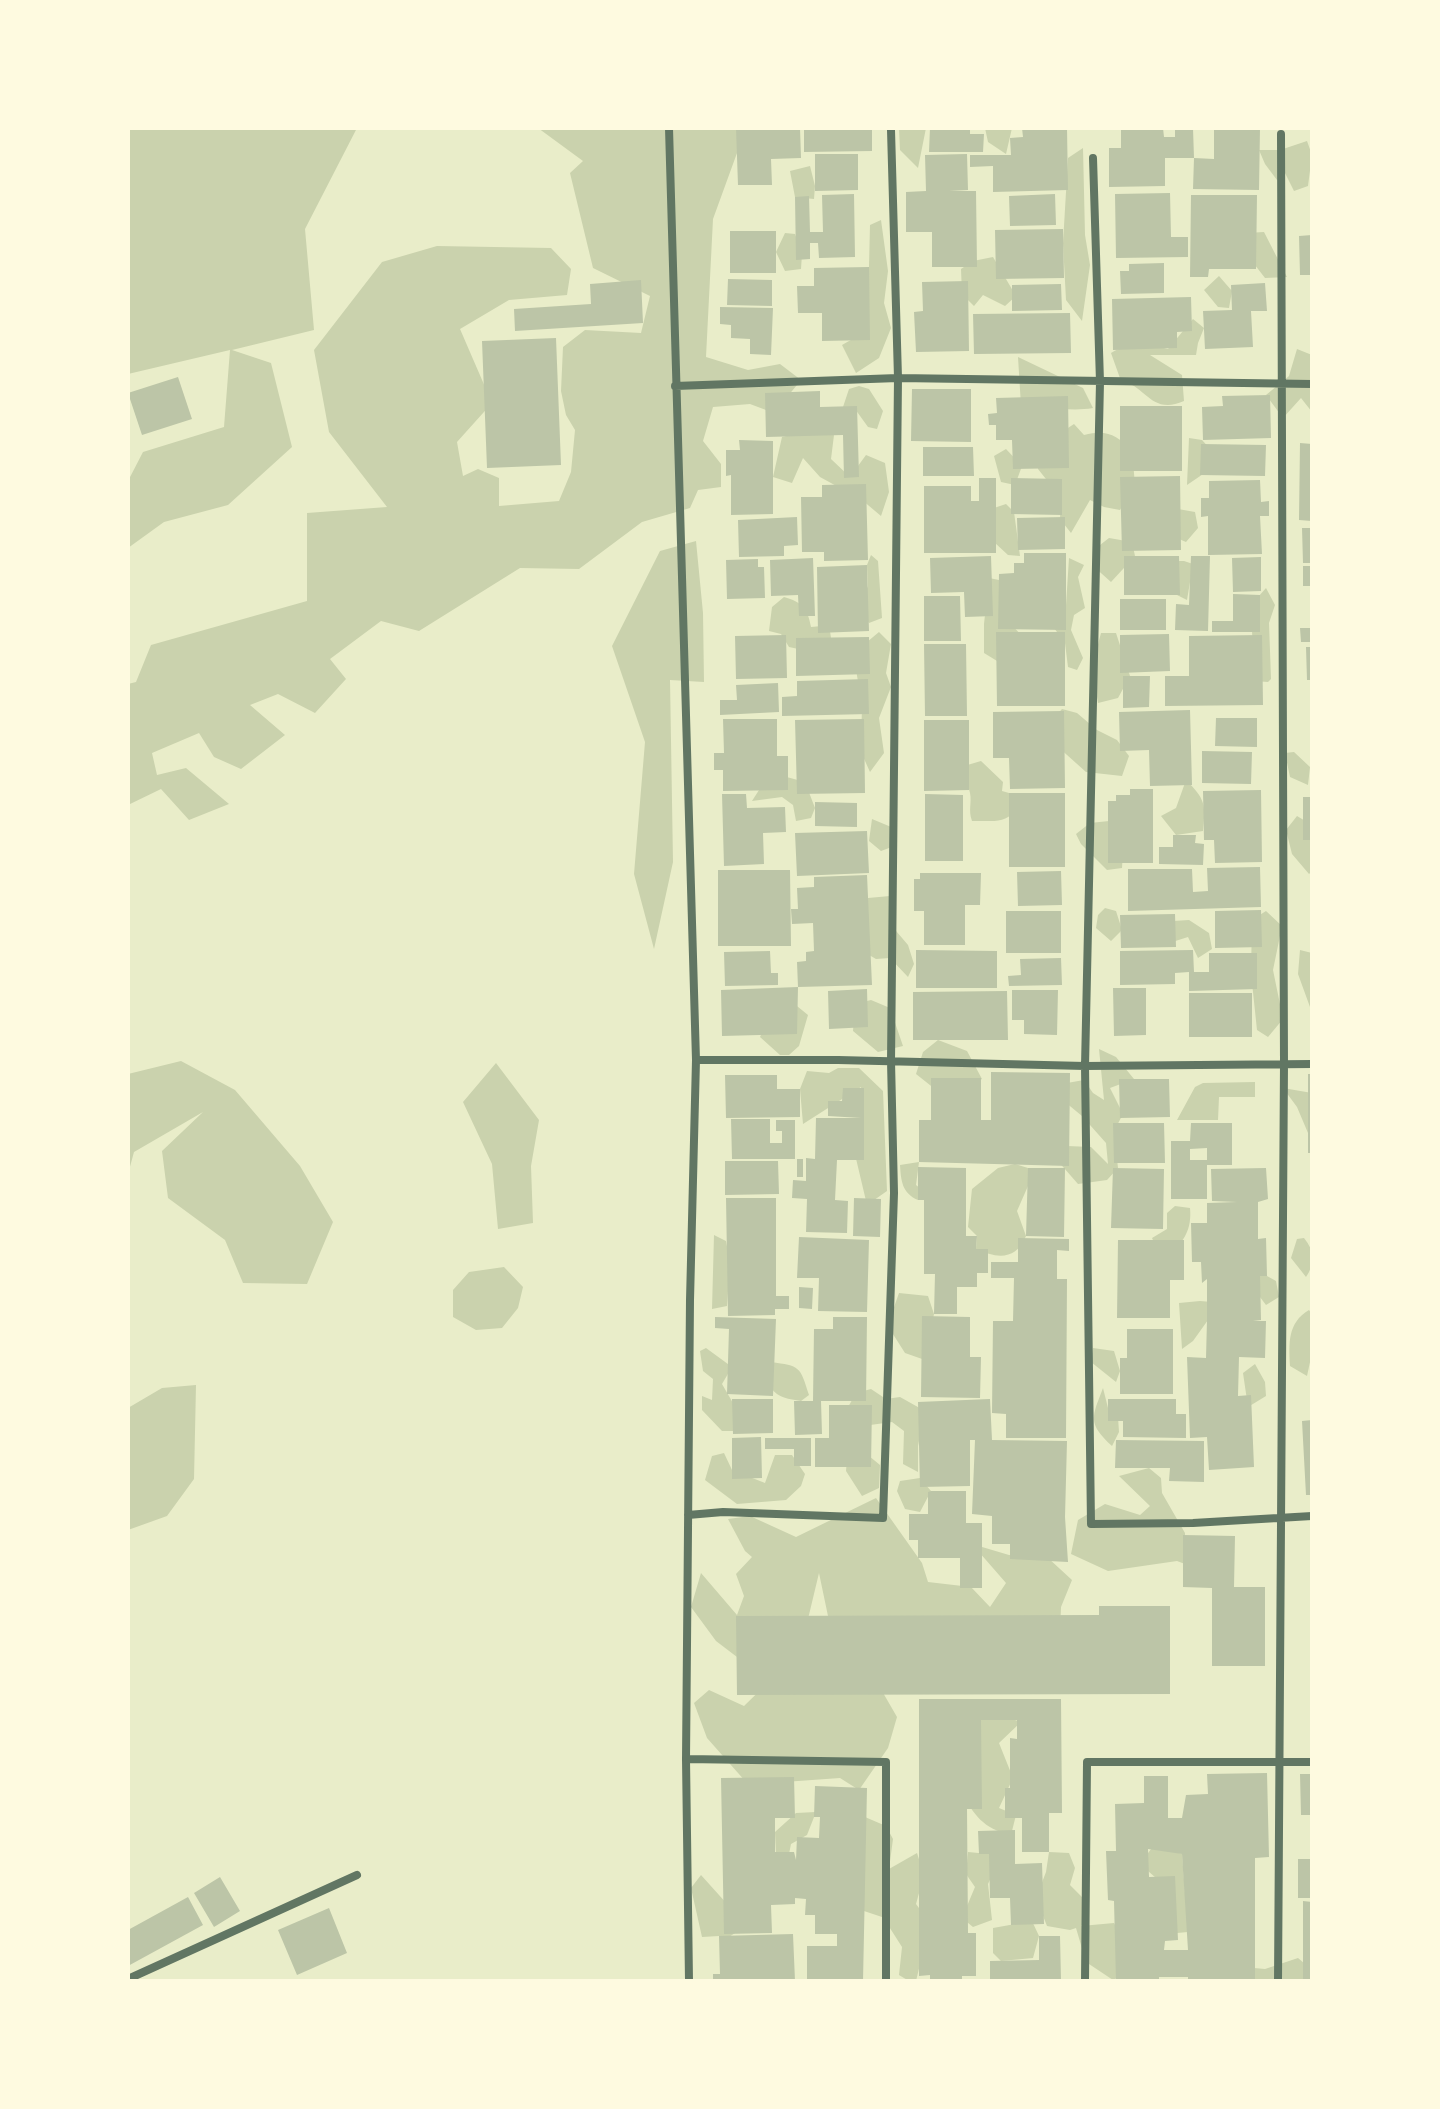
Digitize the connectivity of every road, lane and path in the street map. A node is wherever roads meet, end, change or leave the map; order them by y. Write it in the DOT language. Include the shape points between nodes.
graph roads {
  1 [pos="669,128"];
  2 [pos="891,130"];
  3 [pos="1281,134"];
  4 [pos="1093,158"];
  5 [pos="898,378"];
  6 [pos="1100,382"];
  7 [pos="1281,383"];
  8 [pos="1312,384"];
  9 [pos="675,386"];
  10 [pos="696,1060"];
  11 [pos="891,1061"];
  12 [pos="1284,1064"];
  13 [pos="1312,1064"];
  14 [pos="1085,1066"];
  15 [pos="688,1515"];
  16 [pos="1281,1516"];
  17 [pos="1312,1516"];
  18 [pos="686,1759"];
  19 [pos="1312,1762"];
  20 [pos="1279,1763"];
  21 [pos="357,1875"];
  22 [pos="128,1979"];
  23 [pos="689,1981"];
  24 [pos="886,1981"];
  25 [pos="1085,1981"];
  26 [pos="1278,1981"];
  1 -- 9 [label="street"];
  2 -- 5 [label="street"];
  3 -- 7 [label="street"];
  4 -- 6 [label="street"];
  5 -- 6 [label="street"];
  5 -- 9 [label="street"];
  5 -- 11 [label="street"];
  6 -- 7 [label="street"];
  6 -- 14 [label="street"];
  7 -- 8 [label="street"];
  7 -- 12 [label="street"];
  9 -- 10 [label="street"];
  10 -- 11 [label="street"];
  10 -- 15 [label="street"];
  11 -- 14 [label="street"];
  11 -- 15 [label="street" via="894,1193 883,1518"];
  12 -- 13 [label="street"];
  12 -- 14 [label="street"];
  12 -- 16 [label="street"];
  14 -- 16 [label="street" via="1091,1524"];
  15 -- 18 [label="street"];
  16 -- 17 [label="street"];
  16 -- 20 [label="street"];
  18 -- 23 [label="street"];
  18 -- 24 [label="street" via="886,1762"];
  19 -- 20 [label="street"];
  20 -- 25 [label="street" via="1087,1762"];
  20 -- 26 [label="street"];
  21 -- 22 [label="street"];
}
